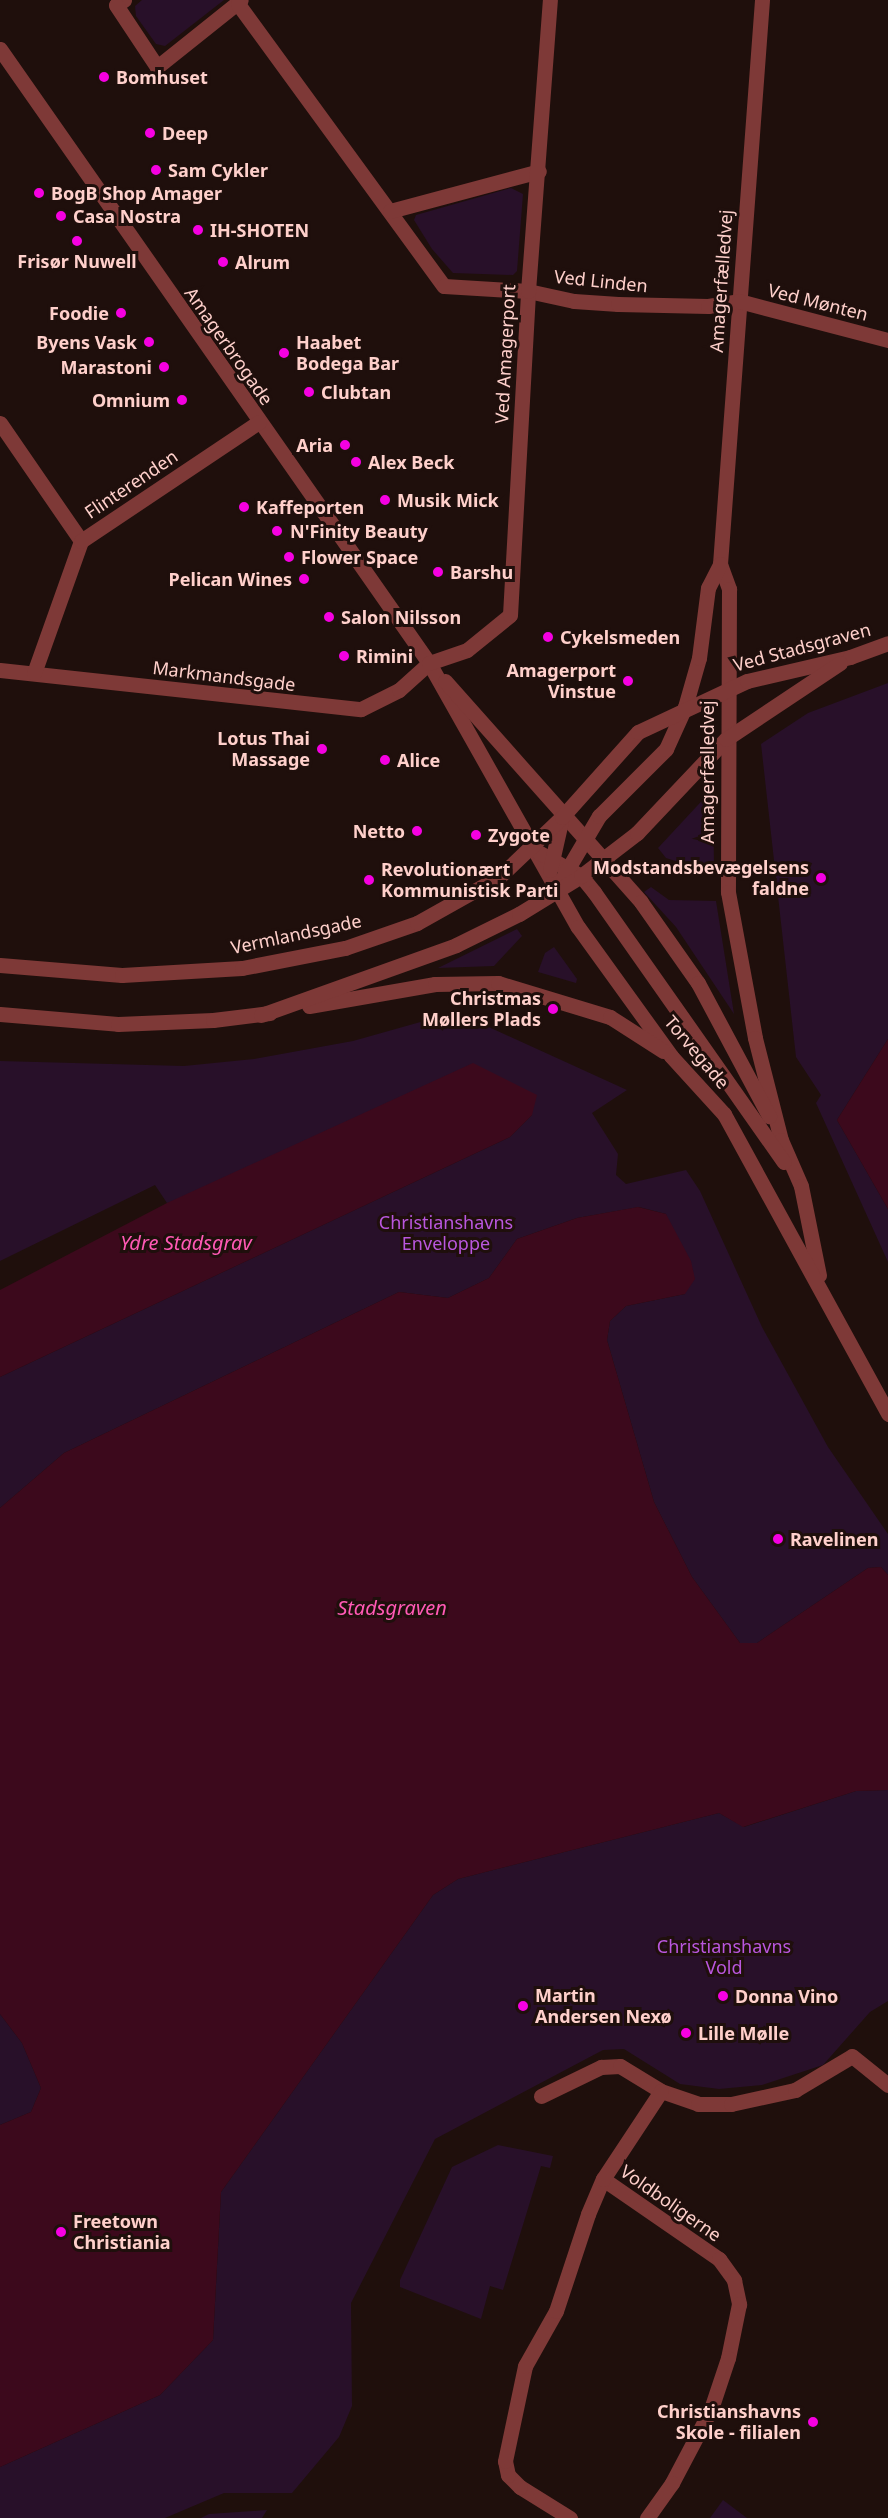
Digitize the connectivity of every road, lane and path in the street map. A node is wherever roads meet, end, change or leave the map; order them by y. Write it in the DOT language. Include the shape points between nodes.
graph roads {
  1 [pos="124,0"];
  2 [pos="550,0"];
  3 [pos="762,0"];
  4 [pos="240,2"];
  5 [pos="0,49"];
  6 [pos="539,171"];
  7 [pos="390,212"];
  8 [pos="528,291"];
  9 [pos="739,301"];
  10 [pos="888,340"];
  11 [pos="259,422"];
  12 [pos="0,423"];
  13 [pos="81,541"];
  14 [pos="720,564"];
  15 [pos="888,643"];
  16 [pos="850,657"];
  17 [pos="429,663"];
  18 [pos="0,670"];
  19 [pos="34,673"];
  20 [pos="726,689"];
  21 [pos="685,707"];
  22 [pos="726,739"];
  23 [pos="562,817"];
  24 [pos="583,840"];
  25 [pos="531,847"];
  26 [pos="602,860"];
  27 [pos="554,861"];
  28 [pos="574,872"];
  29 [pos="548,876"];
  30 [pos="556,891"];
  31 [pos="538,900"];
  32 [pos="0,965"];
  33 [pos="0,1014"];
  34 [pos="261,1015"];
  35 [pos="671,1056"];
  36 [pos="781,1140"];
  37 [pos="801,1186"];
  38 [pos="821,1289"];
  39 [pos="888,1414"];
  40 [pos="888,2085"];
  41 [pos="661,2091"];
  42 [pos="541,2096"];
  43 [pos="603,2179"];
  44 [pos="570,2518"];
  45 [pos="647,2518"];
  1 -- 4 [label="street" via="116,5 158,67"];
  2 -- 6 [label="street, Ved Amagerport"];
  3 -- 9 [label="street, Amagerfælledvej"];
  4 -- 7 [label="street, Ved Linden"];
  5 -- 11 [label="street, Amagerbrogade"];
  6 -- 7 [label="street"];
  6 -- 8 [label="street, Ved Amagerport"];
  7 -- 8 [label="street, Ved Linden" via="444,286"];
  8 -- 9 [label="street, Ved Linden" via="574,301 618,304 708,306"];
  8 -- 17 [label="street, Ved Amagerport" via="510,615 467,650"];
  9 -- 10 [label="street, Ved Mønten"];
  9 -- 14 [label="street, Amagerfælledvej"];
  11 -- 13 [label="street, Flinterenden"];
  11 -- 17 [label="street, Amagerbrogade"];
  12 -- 13 [label="street"];
  13 -- 19 [label="street, Flinterenden"];
  14 -- 20 [label="street, Amagerfælledvej" via="729,589"];
  14 -- 21 [label="street, Amagerfælledvej" via="708,588 699,658"];
  15 -- 16 [label="street, Ved Stadsgraven"];
  16 -- 20 [label="street, Ved Stadsgraven"];
  16 -- 22 [label="street"];
  17 -- 19 [label="street, Markmandsgade" via="399,690 362,709"];
  17 -- 23 [label="street, Amagerbrogade" via="534,777"];
  17 -- 25 [label="street, Amagerbrogade"];
  18 -- 19 [label="street, Markmandsgade"];
  20 -- 21 [label="street"];
  20 -- 22 [label="street, Amagerfælledvej"];
  21 -- 23 [label="street" via="638,732"];
  21 -- 24 [label="street" via="666,748 599,816"];
  22 -- 26 [label="street" via="637,833"];
  22 -- 36 [label="street, Amagerfælledvej" via="729,903 755,1038"];
  23 -- 24 [label="street, Torvegade"];
  23 -- 25 [label="street, Vermlandsgade"];
  23 -- 27 [label="street"];
  24 -- 26 [label="street, Torvegade"];
  24 -- 28 [label="street"];
  25 -- 27 [label="street"];
  25 -- 29 [label="street, Torvegade"];
  25 -- 32 [label="street, Vermlandsgade" via="500,877 459,903 417,923 345,948 242,968 122,975"];
  26 -- 28 [label="street"];
  26 -- 36 [label="street, Torvegade" via="641,902 698,983"];
  27 -- 28 [label="street"];
  27 -- 29 [label="street"];
  28 -- 30 [label="street"];
  28 -- 37 [label="street"];
  29 -- 30 [label="street, Torvegade"];
  29 -- 31 [label="street"];
  30 -- 31 [label="street"];
  30 -- 35 [label="street, Torvegade"];
  31 -- 34 [label="street" via="519,914 456,945"];
  33 -- 34 [label="street" via="118,1024"];
  34 -- 35 [label="street" via="435,984 498,983 610,1017"];
  35 -- 38 [label="street, Torvegade" via="724,1114"];
  36 -- 37 [label="street, Amagerfælledvej"];
  37 -- 38 [label="street, Torvegade"];
  38 -- 39 [label="street, Torvegade"];
  40 -- 41 [label="street" via="852,2056 795,2090 764,2100 698,2104"];
  41 -- 42 [label="street" via="620,2066 601,2067"];
  41 -- 43 [label="street, Voldboligerne"];
  43 -- 44 [label="street, Voldboligerne" via="556,2312 525,2366 505,2461 508,2475 520,2487"];
  43 -- 45 [label="street, Voldboligerne" via="719,2259 734,2280 740,2304 711,2409 672,2483"];
}
